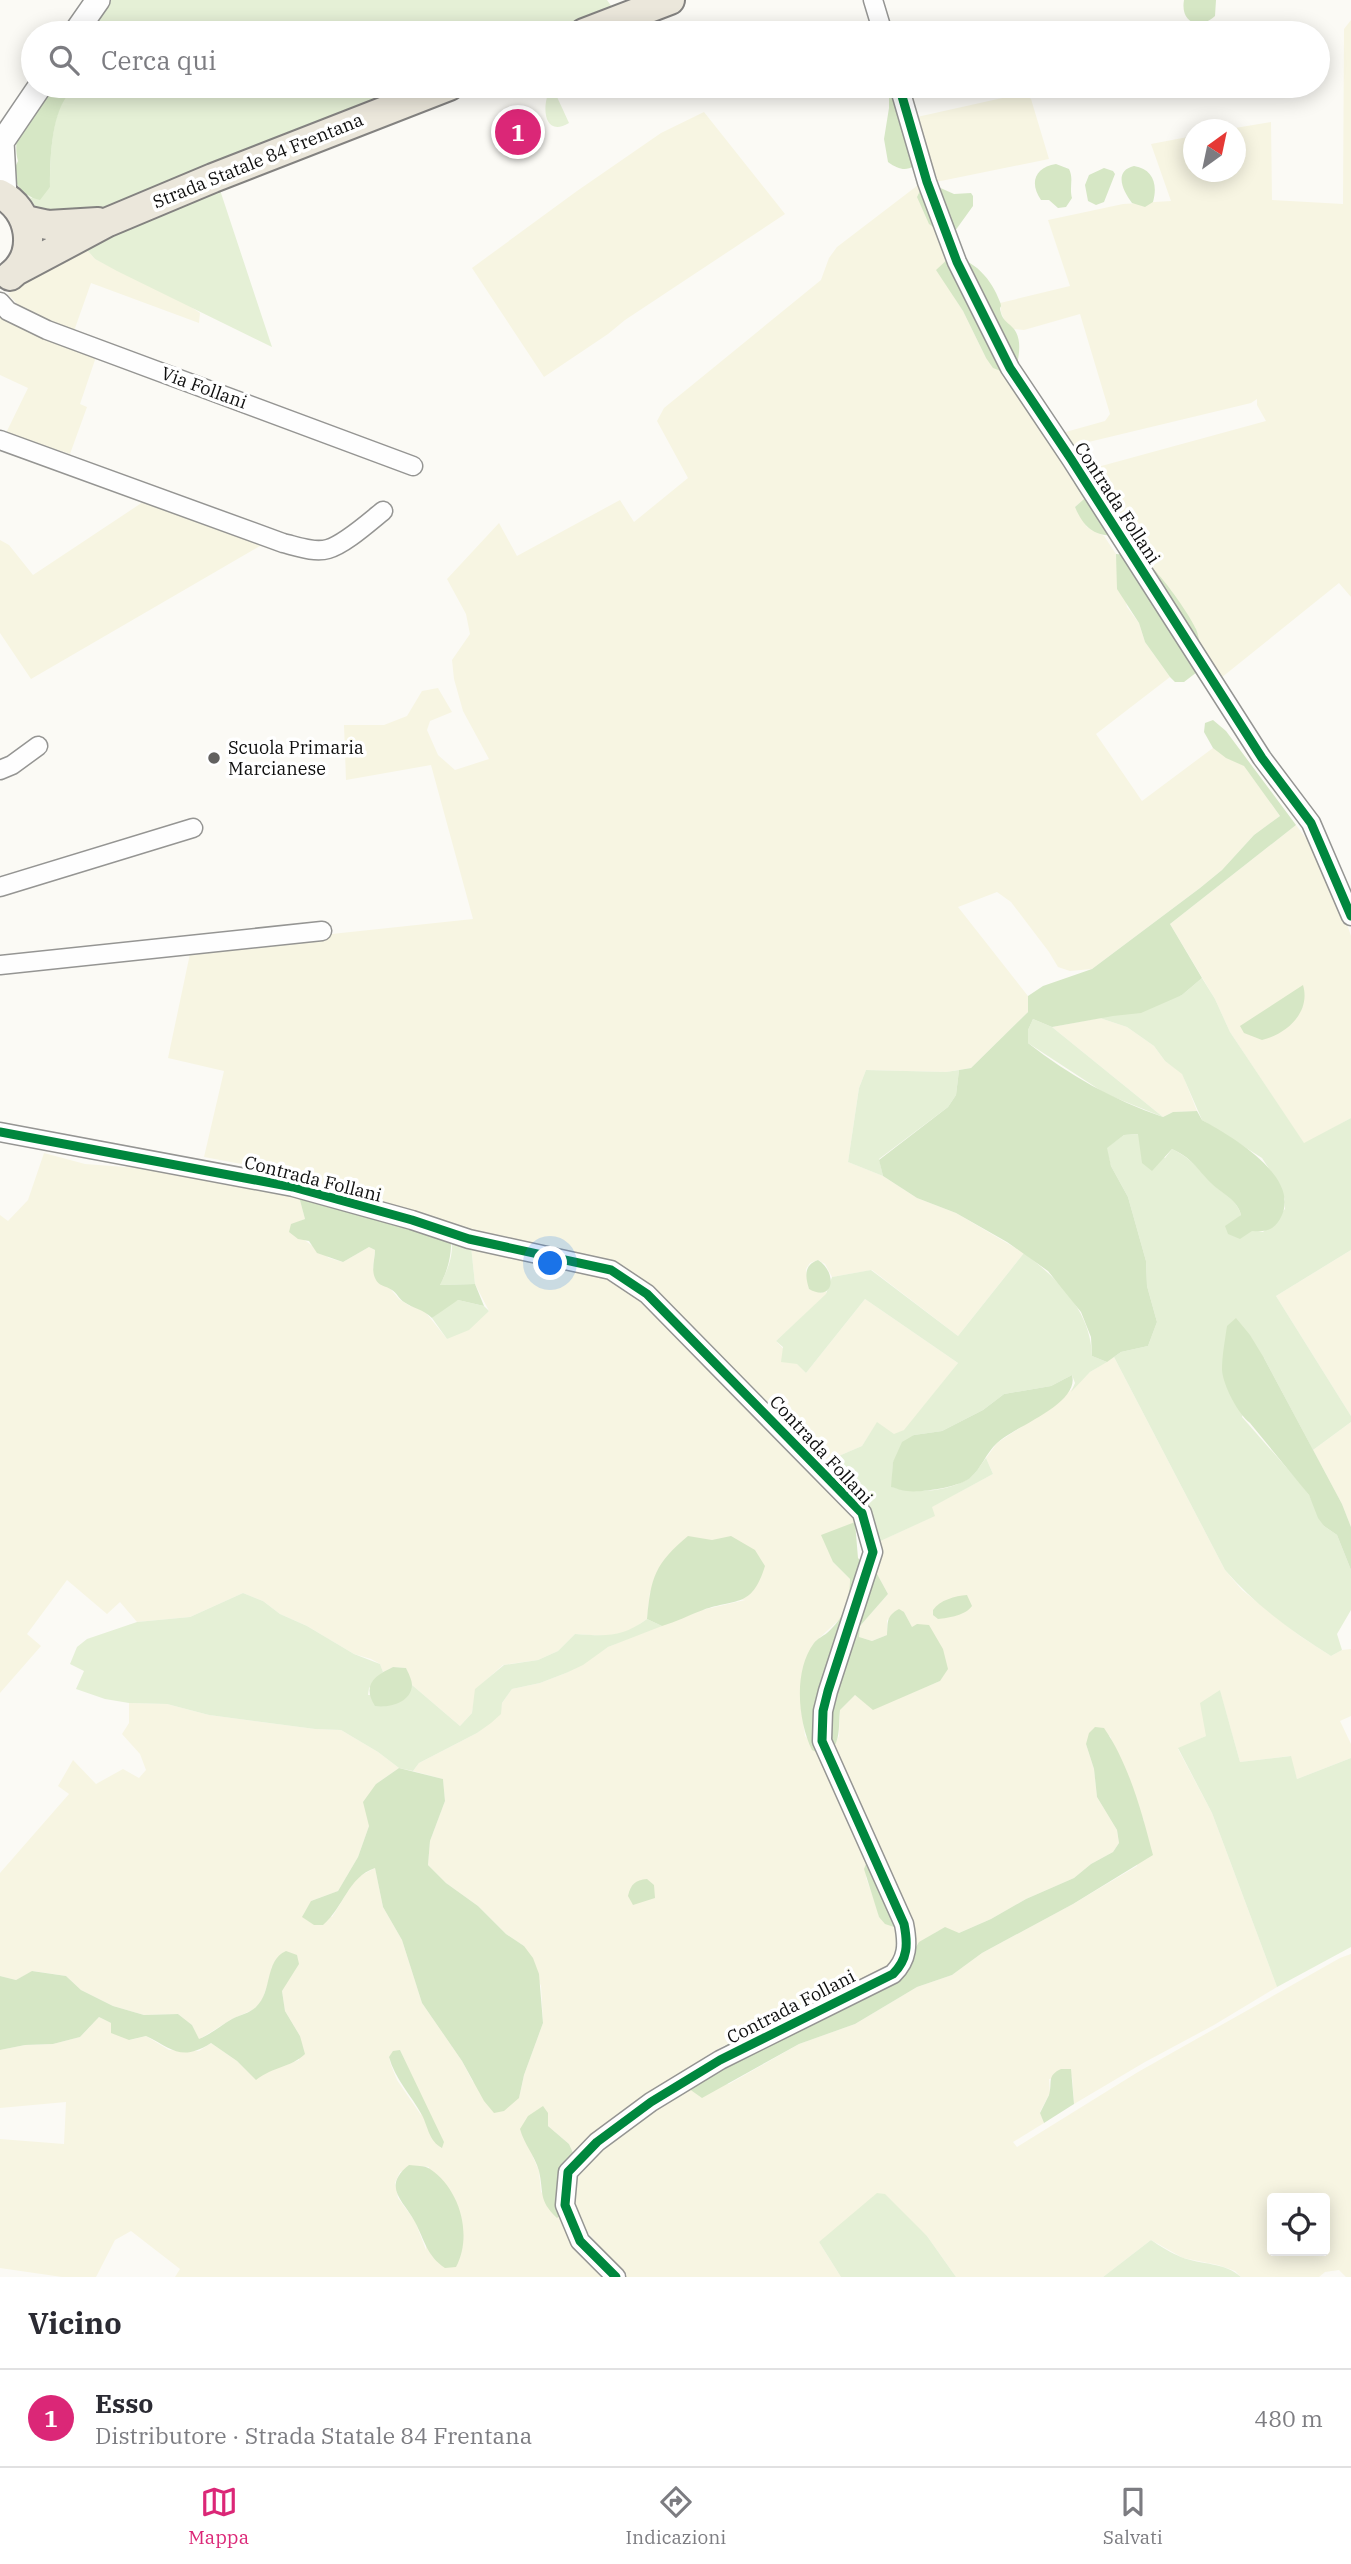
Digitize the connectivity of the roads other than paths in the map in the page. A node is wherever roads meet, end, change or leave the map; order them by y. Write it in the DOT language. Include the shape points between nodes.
graph roads {
  1 [pos="670,0"];
  2 [pos="873,0"];
  3 [pos="95,1"];
  4 [pos="82,21"];
  5 [pos="615,21"];
  6 [pos="879,21"];
  7 [pos="32,98"];
  8 [pos="418,98"];
  9 [pos="902,98"];
  10 [pos="1,143"];
  11 [pos="2,195"];
  12 [pos="25,220"];
  13 [pos="108,222"];
  14 [pos="8,277"];
  15 [pos="0,302"];
  16 [pos="0,440"];
  17 [pos="413,467"];
  18 [pos="383,512"];
  19 [pos="38,746"];
  20 [pos="0,770"];
  21 [pos="193,828"];
  22 [pos="0,887"];
  23 [pos="1351,916"];
  24 [pos="322,932"];
  25 [pos="0,965"];
  26 [pos="0,1132"];
  27 [pos="616,2277"];
  1 -- 5 [label="main road"];
  2 -- 6 [label="street"];
  3 -- 4 [label="street"];
  7 -- 10 [label="street"];
  8 -- 13 [label="main road, Strada Statale 84 Frentana"];
  9 -- 23 [label="street, Contrada Follani" via="957,262 1010,368 1262,758 1311,823"];
  10 -- 11 [label="street"];
  11 -- 12 [label="main road"];
  12 -- 13 [label="main road, Strada Statale 84 Frentana" via="62,225"];
  12 -- 14 [label="main road" via="28,247 24,260"];
  13 -- 14 [label="main road, Strada Statale 84 Frentana"];
  15 -- 17 [label="street, Via Follani" via="8,311 47,330"];
  16 -- 18 [label="street" via="284,543 312,549 327,549"];
  19 -- 20 [label="street"];
  21 -- 22 [label="street"];
  24 -- 25 [label="street"];
  26 -- 27 [label="street, Contrada Follani" via="293,1186 468,1239 611,1270 647,1294 862,1513 873,1552 828,1691 822,1741 904,1924 906,1957 893,1974 720,2060 651,2102 597,2142 568,2172 565,2205 580,2241"];
}
